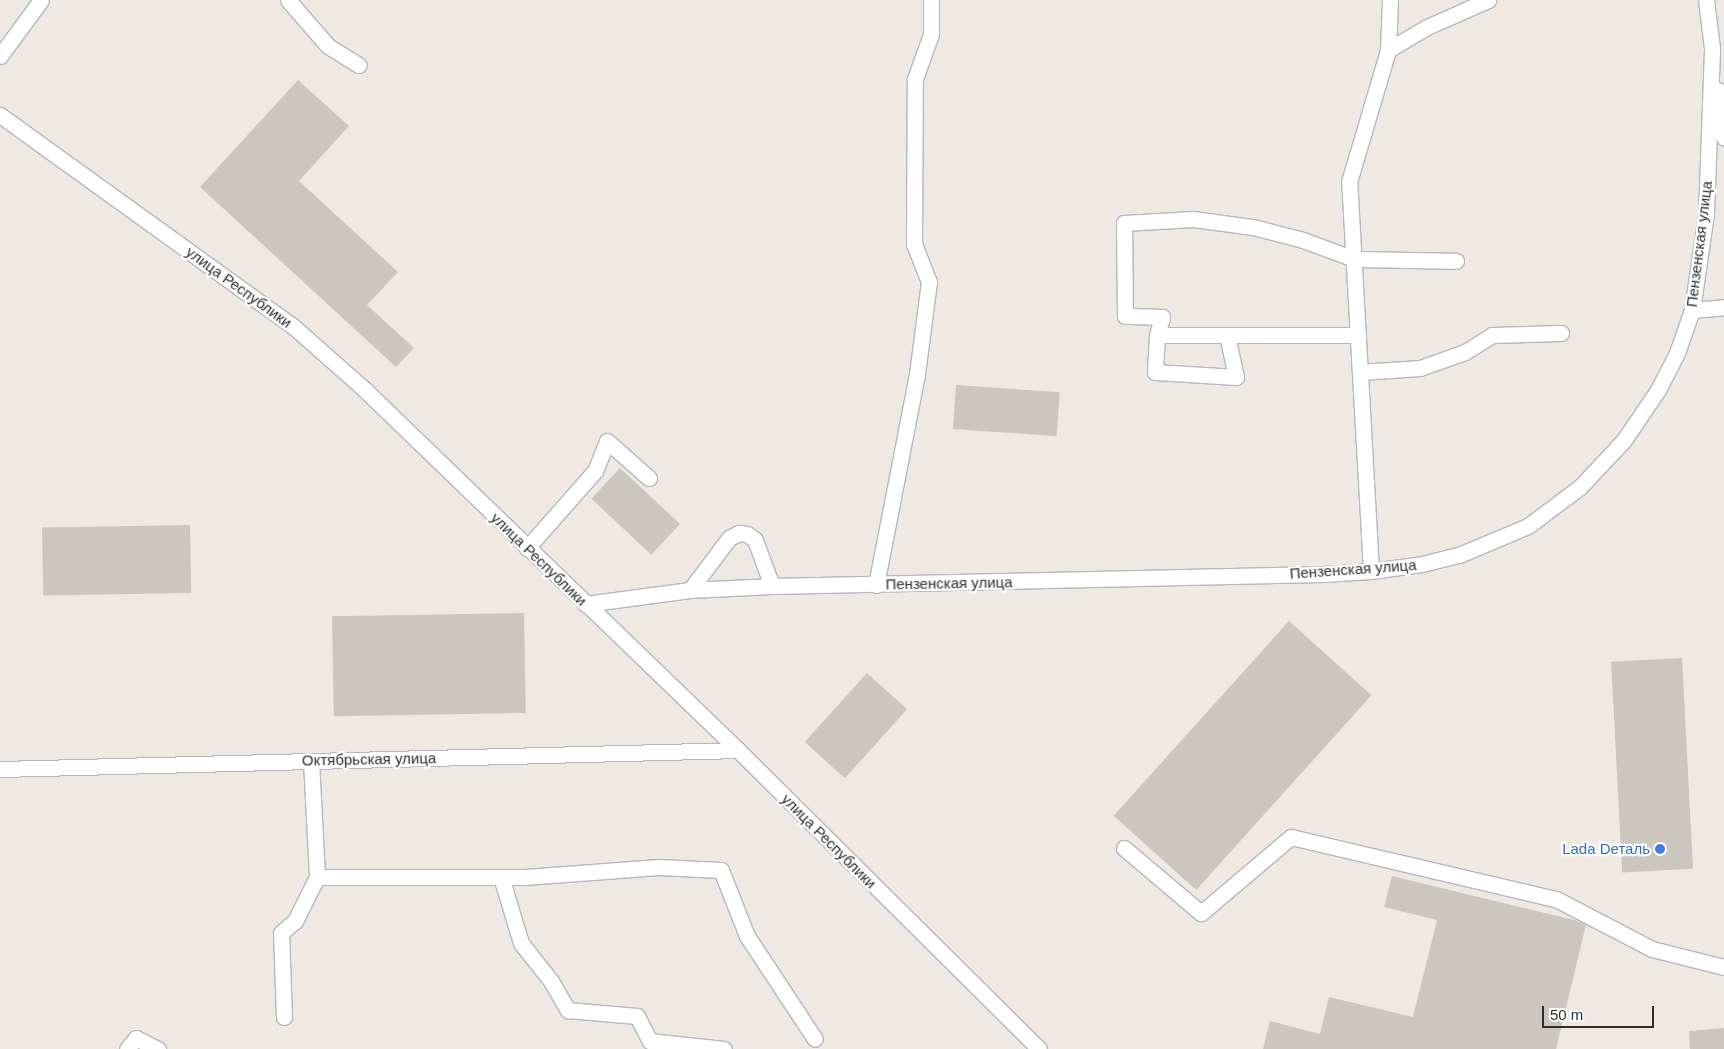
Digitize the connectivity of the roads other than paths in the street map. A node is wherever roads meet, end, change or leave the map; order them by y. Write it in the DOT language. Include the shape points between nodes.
graph roads {
  1 [pos="41,0"];
  2 [pos="288,0"];
  3 [pos="931,0"];
  4 [pos="1390,0"];
  5 [pos="1488,0"];
  6 [pos="1706,0"];
  7 [pos="1712,48"];
  8 [pos="1388,50"];
  9 [pos="0,56"];
  10 [pos="358,65"];
  11 [pos="0,114"];
  12 [pos="1724,138"];
  13 [pos="1354,259"];
  14 [pos="1456,261"];
  15 [pos="1724,306"];
  16 [pos="1692,310"];
  17 [pos="1561,333"];
  18 [pos="1158,335"];
  19 [pos="1227,335"];
  20 [pos="1358,335"];
  21 [pos="1360,372"];
  22 [pos="648,478"];
  23 [pos="527,548"];
  24 [pos="1371,571"];
  25 [pos="876,585"];
  26 [pos="772,586"];
  27 [pos="690,590"];
  28 [pos="584,604"];
  29 [pos="738,750"];
  30 [pos="311,761"];
  31 [pos="0,769"];
  32 [pos="1124,848"];
  33 [pos="317,877"];
  34 [pos="501,877"];
  35 [pos="1724,967"];
  36 [pos="284,1017"];
  37 [pos="815,1039"];
  38 [pos="127,1049"];
  39 [pos="158,1049"];
  40 [pos="724,1049"];
  41 [pos="1039,1049"];
  1 -- 9 [label="street"];
  2 -- 10 [label="street" via="328,46"];
  3 -- 25 [label="street" via="931,34 915,79 914,244 929,282 917,374"];
  4 -- 8 [label="street"];
  5 -- 8 [label="street" via="1427,27"];
  6 -- 7 [label="street, Пензенская улица"];
  7 -- 12 [label="street"];
  7 -- 16 [label="street, Пензенская улица" via="1706,214"];
  8 -- 13 [label="street" via="1349,182"];
  11 -- 23 [label="street, улица Республики" via="294,327 364,389"];
  13 -- 14 [label="street"];
  13 -- 18 [label="street" via="1253,226 1193,219 1124,223 1124,316 1162,318"];
  13 -- 20 [label="street"];
  15 -- 16 [label="street"];
  16 -- 24 [label="street, Пензенская улица" via="1677,353 1658,390 1624,440 1580,486 1528,526 1485,546 1422,564"];
  17 -- 21 [label="street" via="1492,335 1466,352 1420,368"];
  18 -- 19 [label="street"];
  18 -- 19 [label="street" via="1155,372 1236,376"];
  19 -- 20 [label="street"];
  20 -- 21 [label="street"];
  21 -- 24 [label="street"];
  22 -- 23 [label="street" via="607,441 595,471"];
  23 -- 28 [label="street, улица Республики"];
  24 -- 25 [label="street, Пензенская улица"];
  25 -- 26 [label="street, Пензенская улица"];
  26 -- 27 [label="street, Пензенская улица"];
  26 -- 27 [label="street" via="755,540 739,533 729,538"];
  27 -- 28 [label="street, Пензенская улица"];
  28 -- 29 [label="street, улица Республики"];
  29 -- 30 [label="street, Октябрьская улица"];
  29 -- 41 [label="street, улица Республики"];
  30 -- 31 [label="street, Октябрьская улица"];
  30 -- 33 [label="street"];
  32 -- 35 [label="street" via="1201,913 1291,837 1556,899 1652,950"];
  33 -- 34 [label="street"];
  33 -- 36 [label="street" via="295,921 282,933"];
  34 -- 37 [label="street" via="659,867 721,870 747,936"];
  34 -- 40 [label="street" via="521,943 551,981 568,1010 637,1016 650,1041"];
  38 -- 39 [label="street" via="136,1038"];
}
